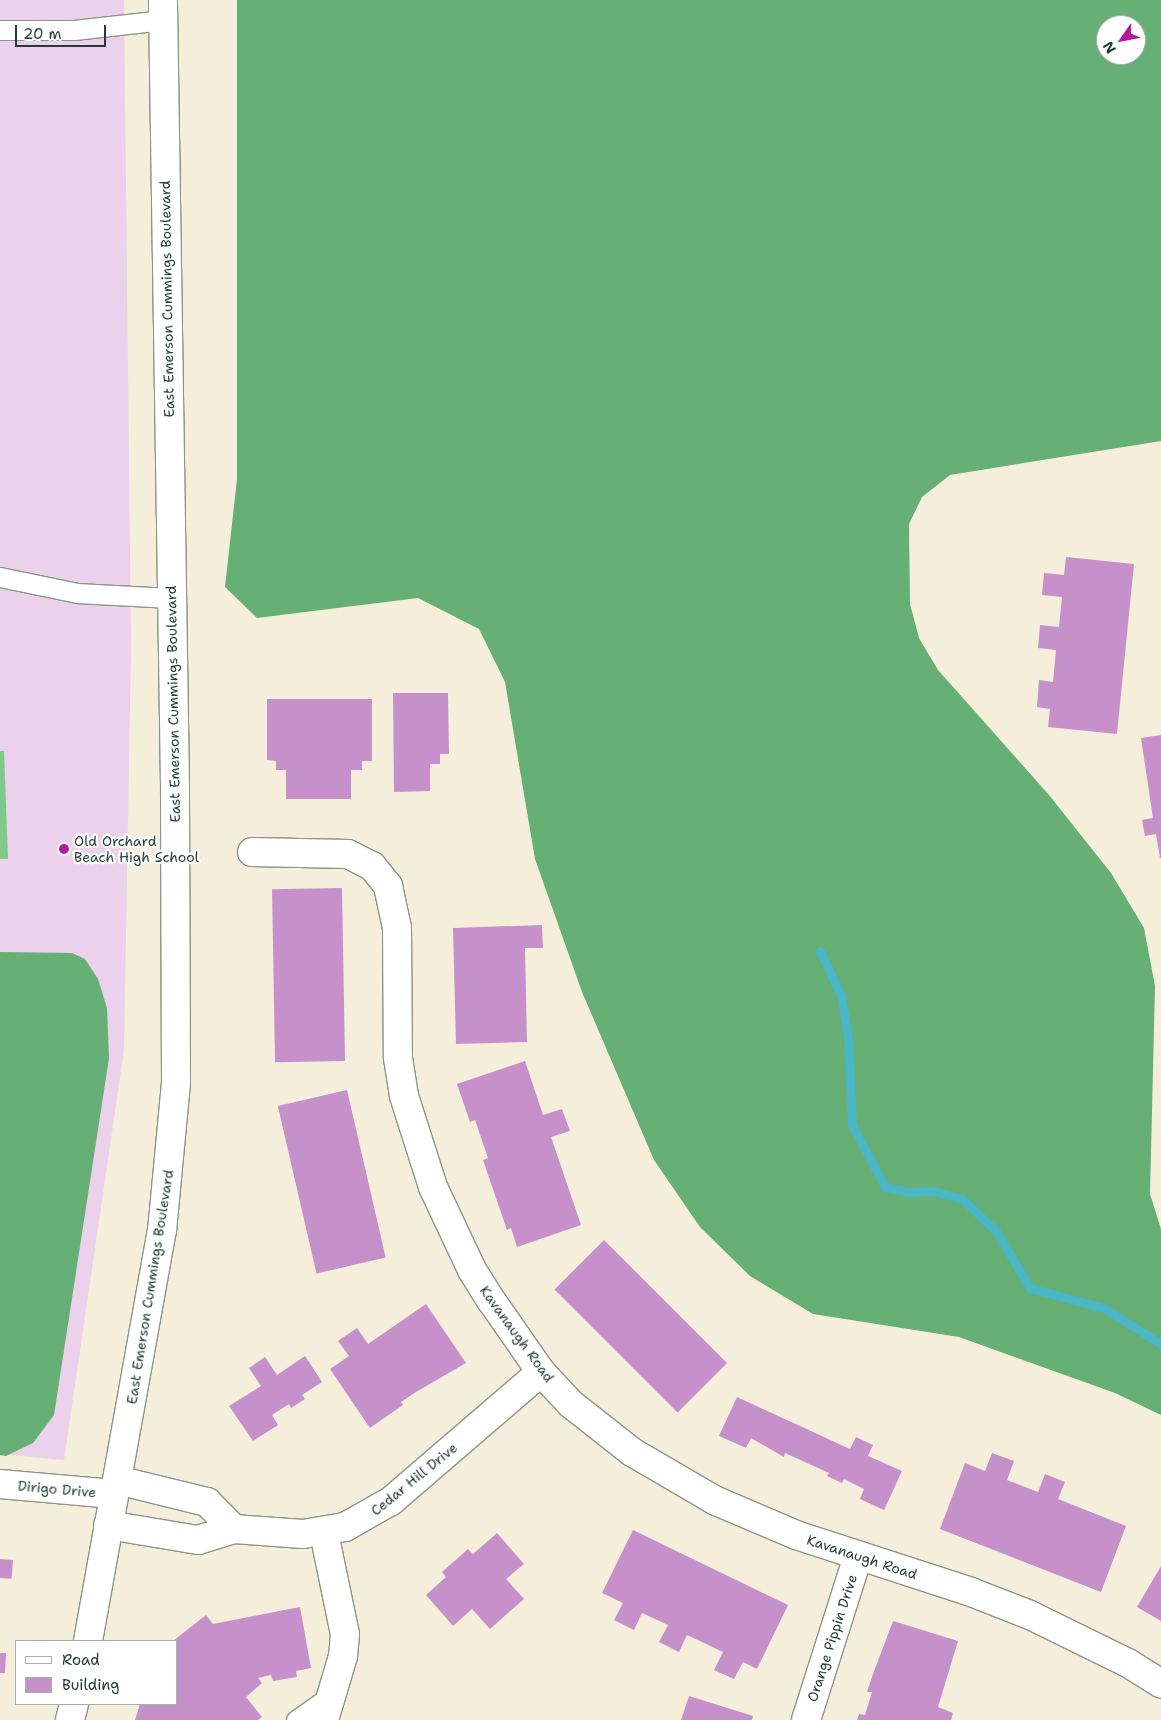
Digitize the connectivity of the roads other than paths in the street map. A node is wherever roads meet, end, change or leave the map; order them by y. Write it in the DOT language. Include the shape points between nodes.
graph roads {
  1 [pos="163,10"];
  2 [pos="0,30"];
  3 [pos="0,577"];
  4 [pos="171,598"];
  5 [pos="252,852"];
  6 [pos="541,1372"];
  7 [pos="0,1484"];
  8 [pos="115,1487"];
  9 [pos="108,1525"];
  10 [pos="234,1528"];
  11 [pos="324,1533"];
  12 [pos="858,1556"];
  13 [pos="88,1640"];
  14 [pos="1161,1684"];
  15 [pos="333,1694"];
  16 [pos="74,1705"];
  17 [pos="70,1720"];
  18 [pos="296,1720"];
  19 [pos="324,1720"];
  20 [pos="806,1720"];
  1 -- 2 [label="lane" via="74,30"];
  1 -- 4 [label="street, East Emerson Cummings Boulevard"];
  3 -- 4 [label="lane" via="77,593"];
  4 -- 8 [label="street, East Emerson Cummings Boulevard" via="175,1092 162,1231"];
  5 -- 6 [label="street, Kavanaugh Road" via="348,854 372,866 388,886 397,928 398,1058 413,1129 433,1188 472,1270"];
  6 -- 11 [label="street, Cedar Hill Drive" via="391,1500 362,1520"];
  6 -- 12 [label="street, Kavanaugh Road" via="597,1426 676,1480 796,1535"];
  7 -- 8 [label="street, Dirigo Drive"];
  8 -- 9 [label="street, East Emerson Cummings Boulevard"];
  8 -- 10 [label="street" via="207,1502"];
  9 -- 10 [label="street, Cedar Hill Drive" via="198,1540"];
  9 -- 13 [label="street, East Emerson Cummings Boulevard"];
  10 -- 11 [label="street, Cedar Hill Drive"];
  11 -- 15 [label="street" via="345,1634 344,1656"];
  12 -- 14 [label="street, Kavanaugh Road" via="971,1592 1030,1615 1128,1663"];
  12 -- 20 [label="street, Orange Pippin Drive"];
  15 -- 18 [label="lane"];
  15 -- 19 [label="street"];
  16 -- 17 [label="street"];
}
